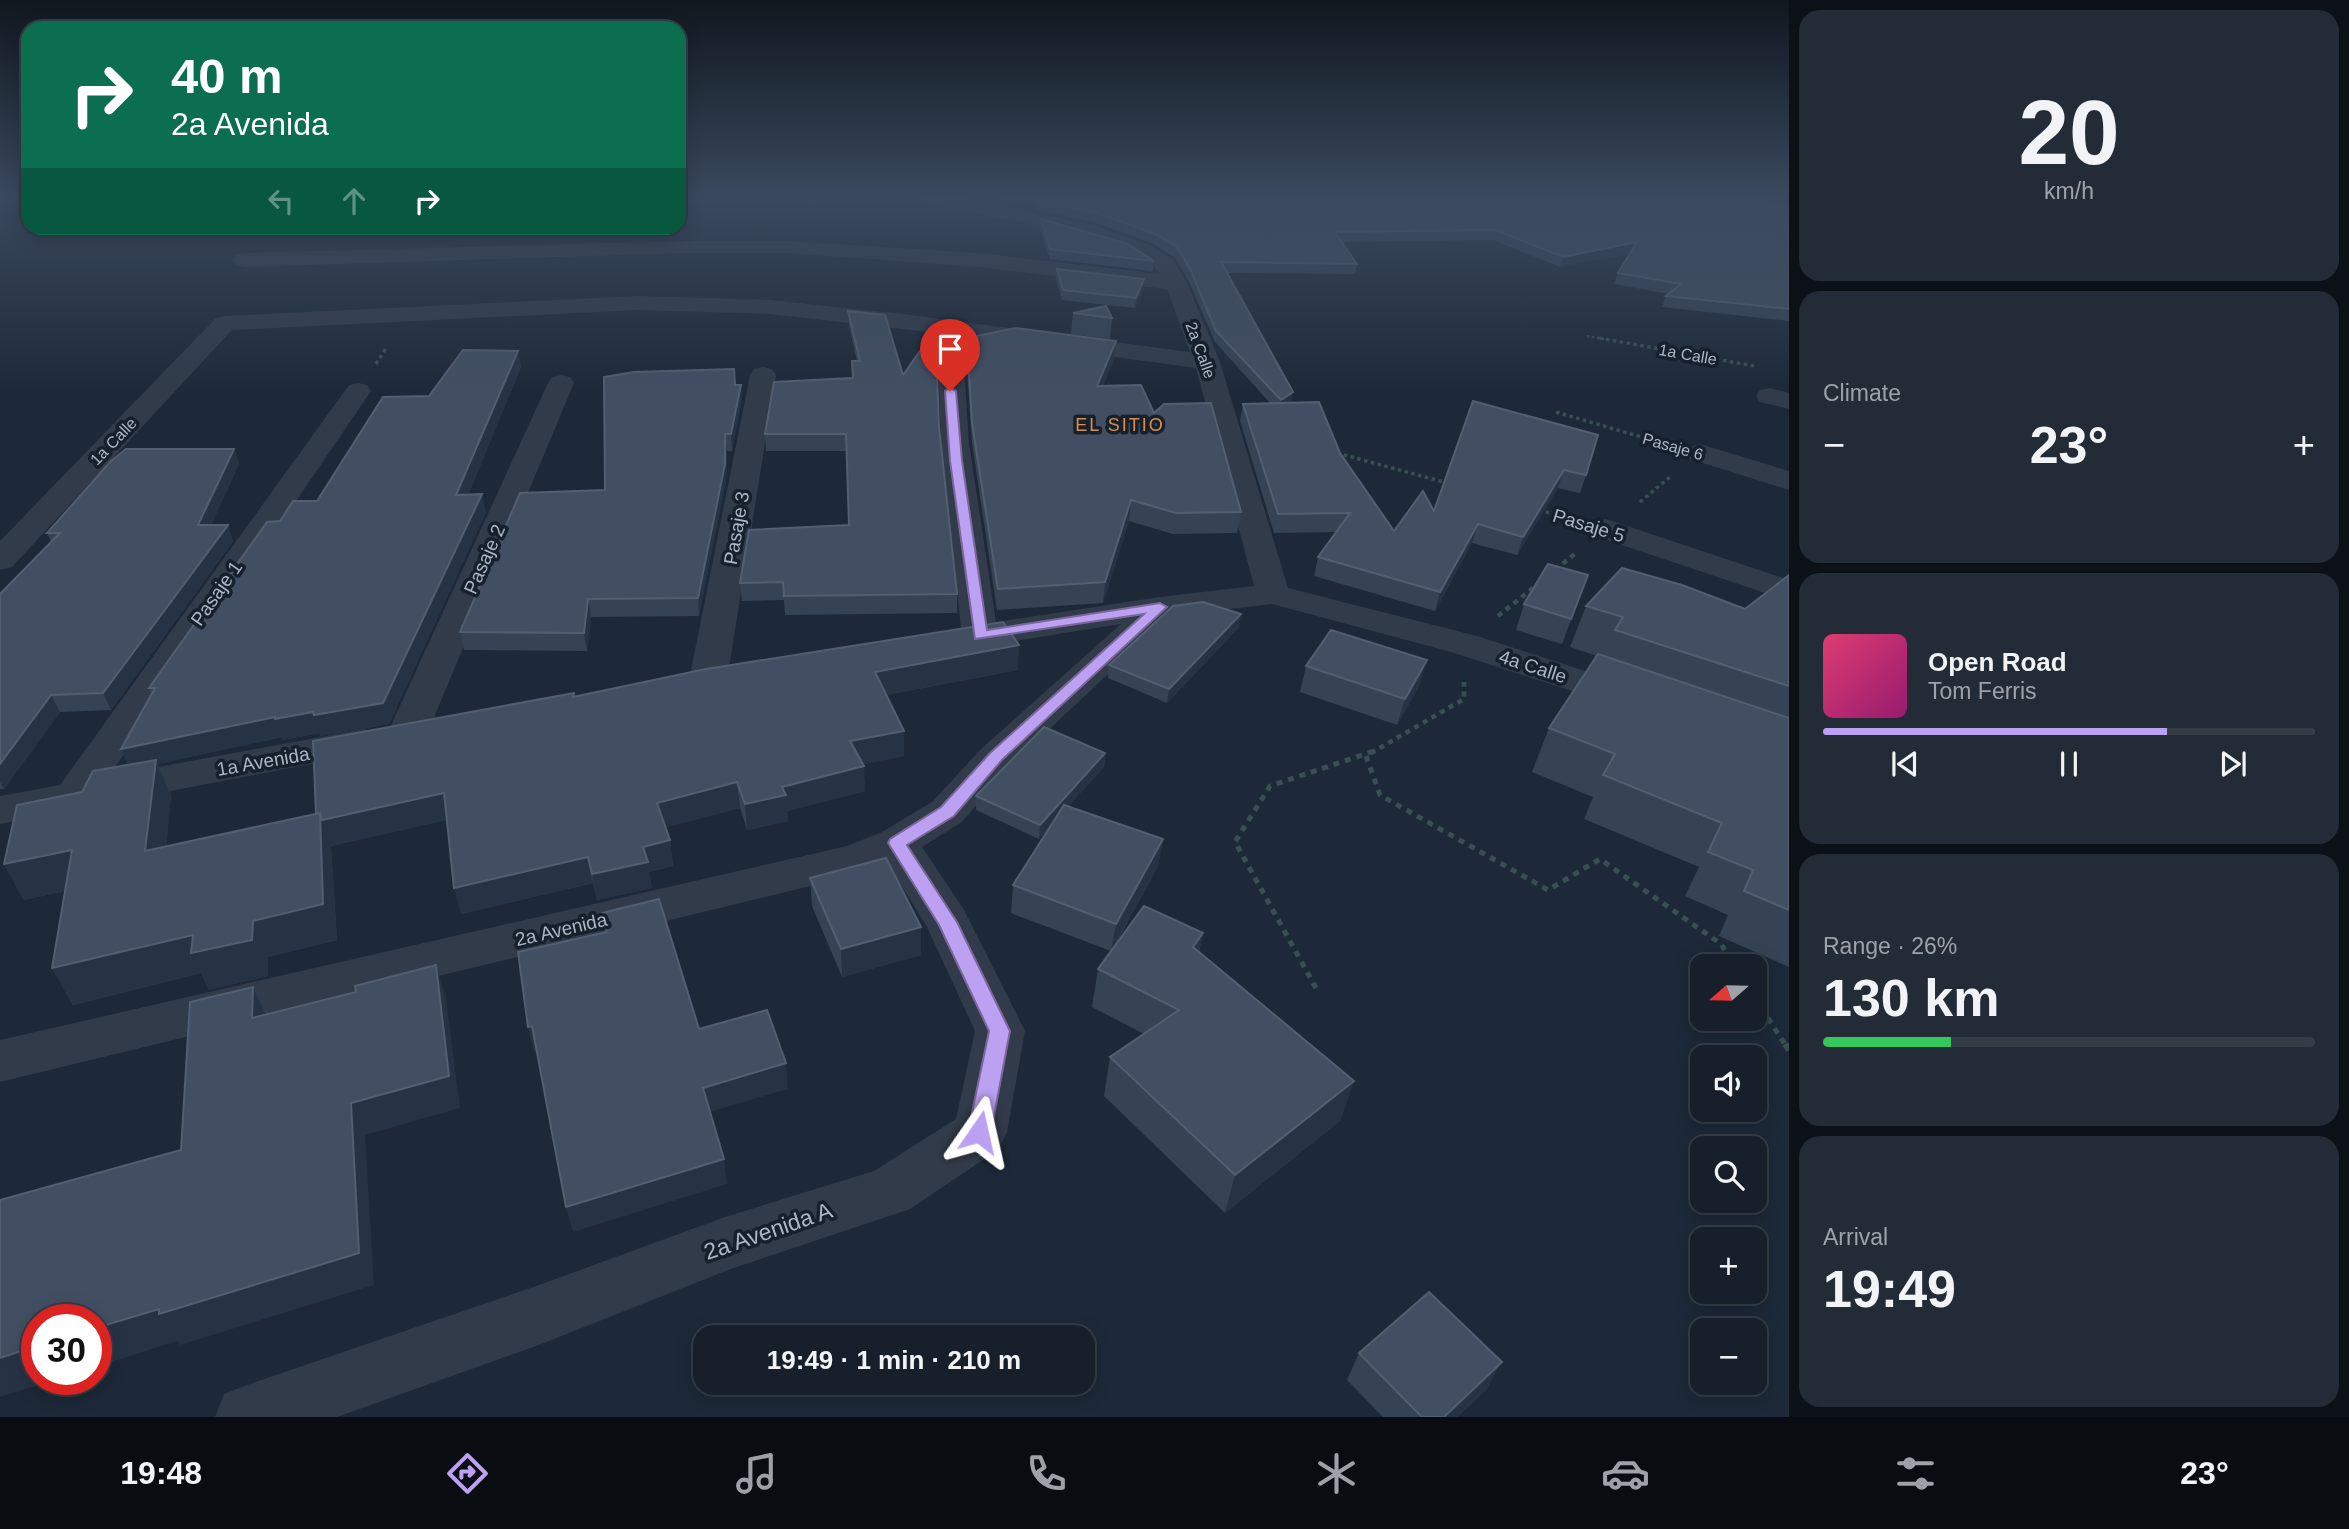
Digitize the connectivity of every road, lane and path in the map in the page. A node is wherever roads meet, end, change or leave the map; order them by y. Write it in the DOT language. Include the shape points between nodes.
graph roads {
  1 [pos="995,262"];
  2 [pos="1162,262"];
  3 [pos="1176,283"];
  4 [pos="949,327"];
  5 [pos="1587,336"];
  6 [pos="1206,362"];
  7 [pos="1762,367"];
  8 [pos="763,375"];
  9 [pos="561,383"];
  10 [pos="358,391"];
  11 [pos="1556,412"];
  12 [pos="1329,451"];
  13 [pos="1700,453"];
  14 [pos="1789,481"];
  15 [pos="1448,484"];
  16 [pos="1527,506"];
  17 [pos="1606,530"];
  18 [pos="0,559"];
  19 [pos="1789,591"];
  20 [pos="1273,594"];
  21 [pos="1160,607"];
  22 [pos="980,636"];
  23 [pos="1464,644"];
  24 [pos="926,645"];
  25 [pos="749,673"];
  26 [pos="1665,709"];
  27 [pos="448,727"];
  28 [pos="407,734"];
  29 [pos="1366,756"];
  30 [pos="74,796"];
  31 [pos="0,810"];
  32 [pos="897,843"];
  33 [pos="1727,954"];
  34 [pos="1317,988"];
  35 [pos="1768,1018"];
  36 [pos="1789,1050"];
  37 [pos="0,1061"];
  38 [pos="247,1417"];
  1 -- 3 [label="street"];
  2 -- 3 [label="street, 2a Calle"];
  3 -- 6 [label="street, 2a Calle"];
  4 -- 6 [label="street"];
  4 -- 18 [label="street, 1a Calle" via="770,307 638,303 225,323"];
  4 -- 22 [label="street" via="956,461"];
  5 -- 7 [label="path, 1a Calle"];
  6 -- 20 [label="street, 2a Calle"];
  8 -- 25 [label="street, Pasaje 3" via="695,683"];
  9 -- 28 [label="street, Pasaje 2"];
  10 -- 30 [label="street, Pasaje 1"];
  11 -- 13 [label="path, Pasaje 6"];
  12 -- 15 [label="path"];
  13 -- 14 [label="street, Pasaje 6"];
  16 -- 17 [label="path, Pasaje 5"];
  17 -- 19 [label="street, Pasaje 5"];
  20 -- 21 [label="street"];
  20 -- 23 [label="street, 4a Calle"];
  21 -- 22 [label="street"];
  21 -- 32 [label="street, 2a Avenida" via="996,757 947,811"];
  22 -- 24 [label="street"];
  23 -- 26 [label="street, 4a Calle"];
  23 -- 29 [label="path" via="1464,699"];
  27 -- 28 [label="street, 1a Avenida"];
  28 -- 30 [label="street, 1a Avenida"];
  29 -- 33 [label="path" via="1380,794 1548,890 1600,859 1721,944"];
  29 -- 34 [label="path" via="1270,786 1235,842"];
  30 -- 31 [label="street, 1a Avenida"];
  32 -- 37 [label="street, 2a Avenida" via="856,859"];
  32 -- 38 [label="street, 2a Avenida A" via="948,922 1000,1031 979,1132 890,1191 725,1244"];
  35 -- 36 [label="path"];
}
